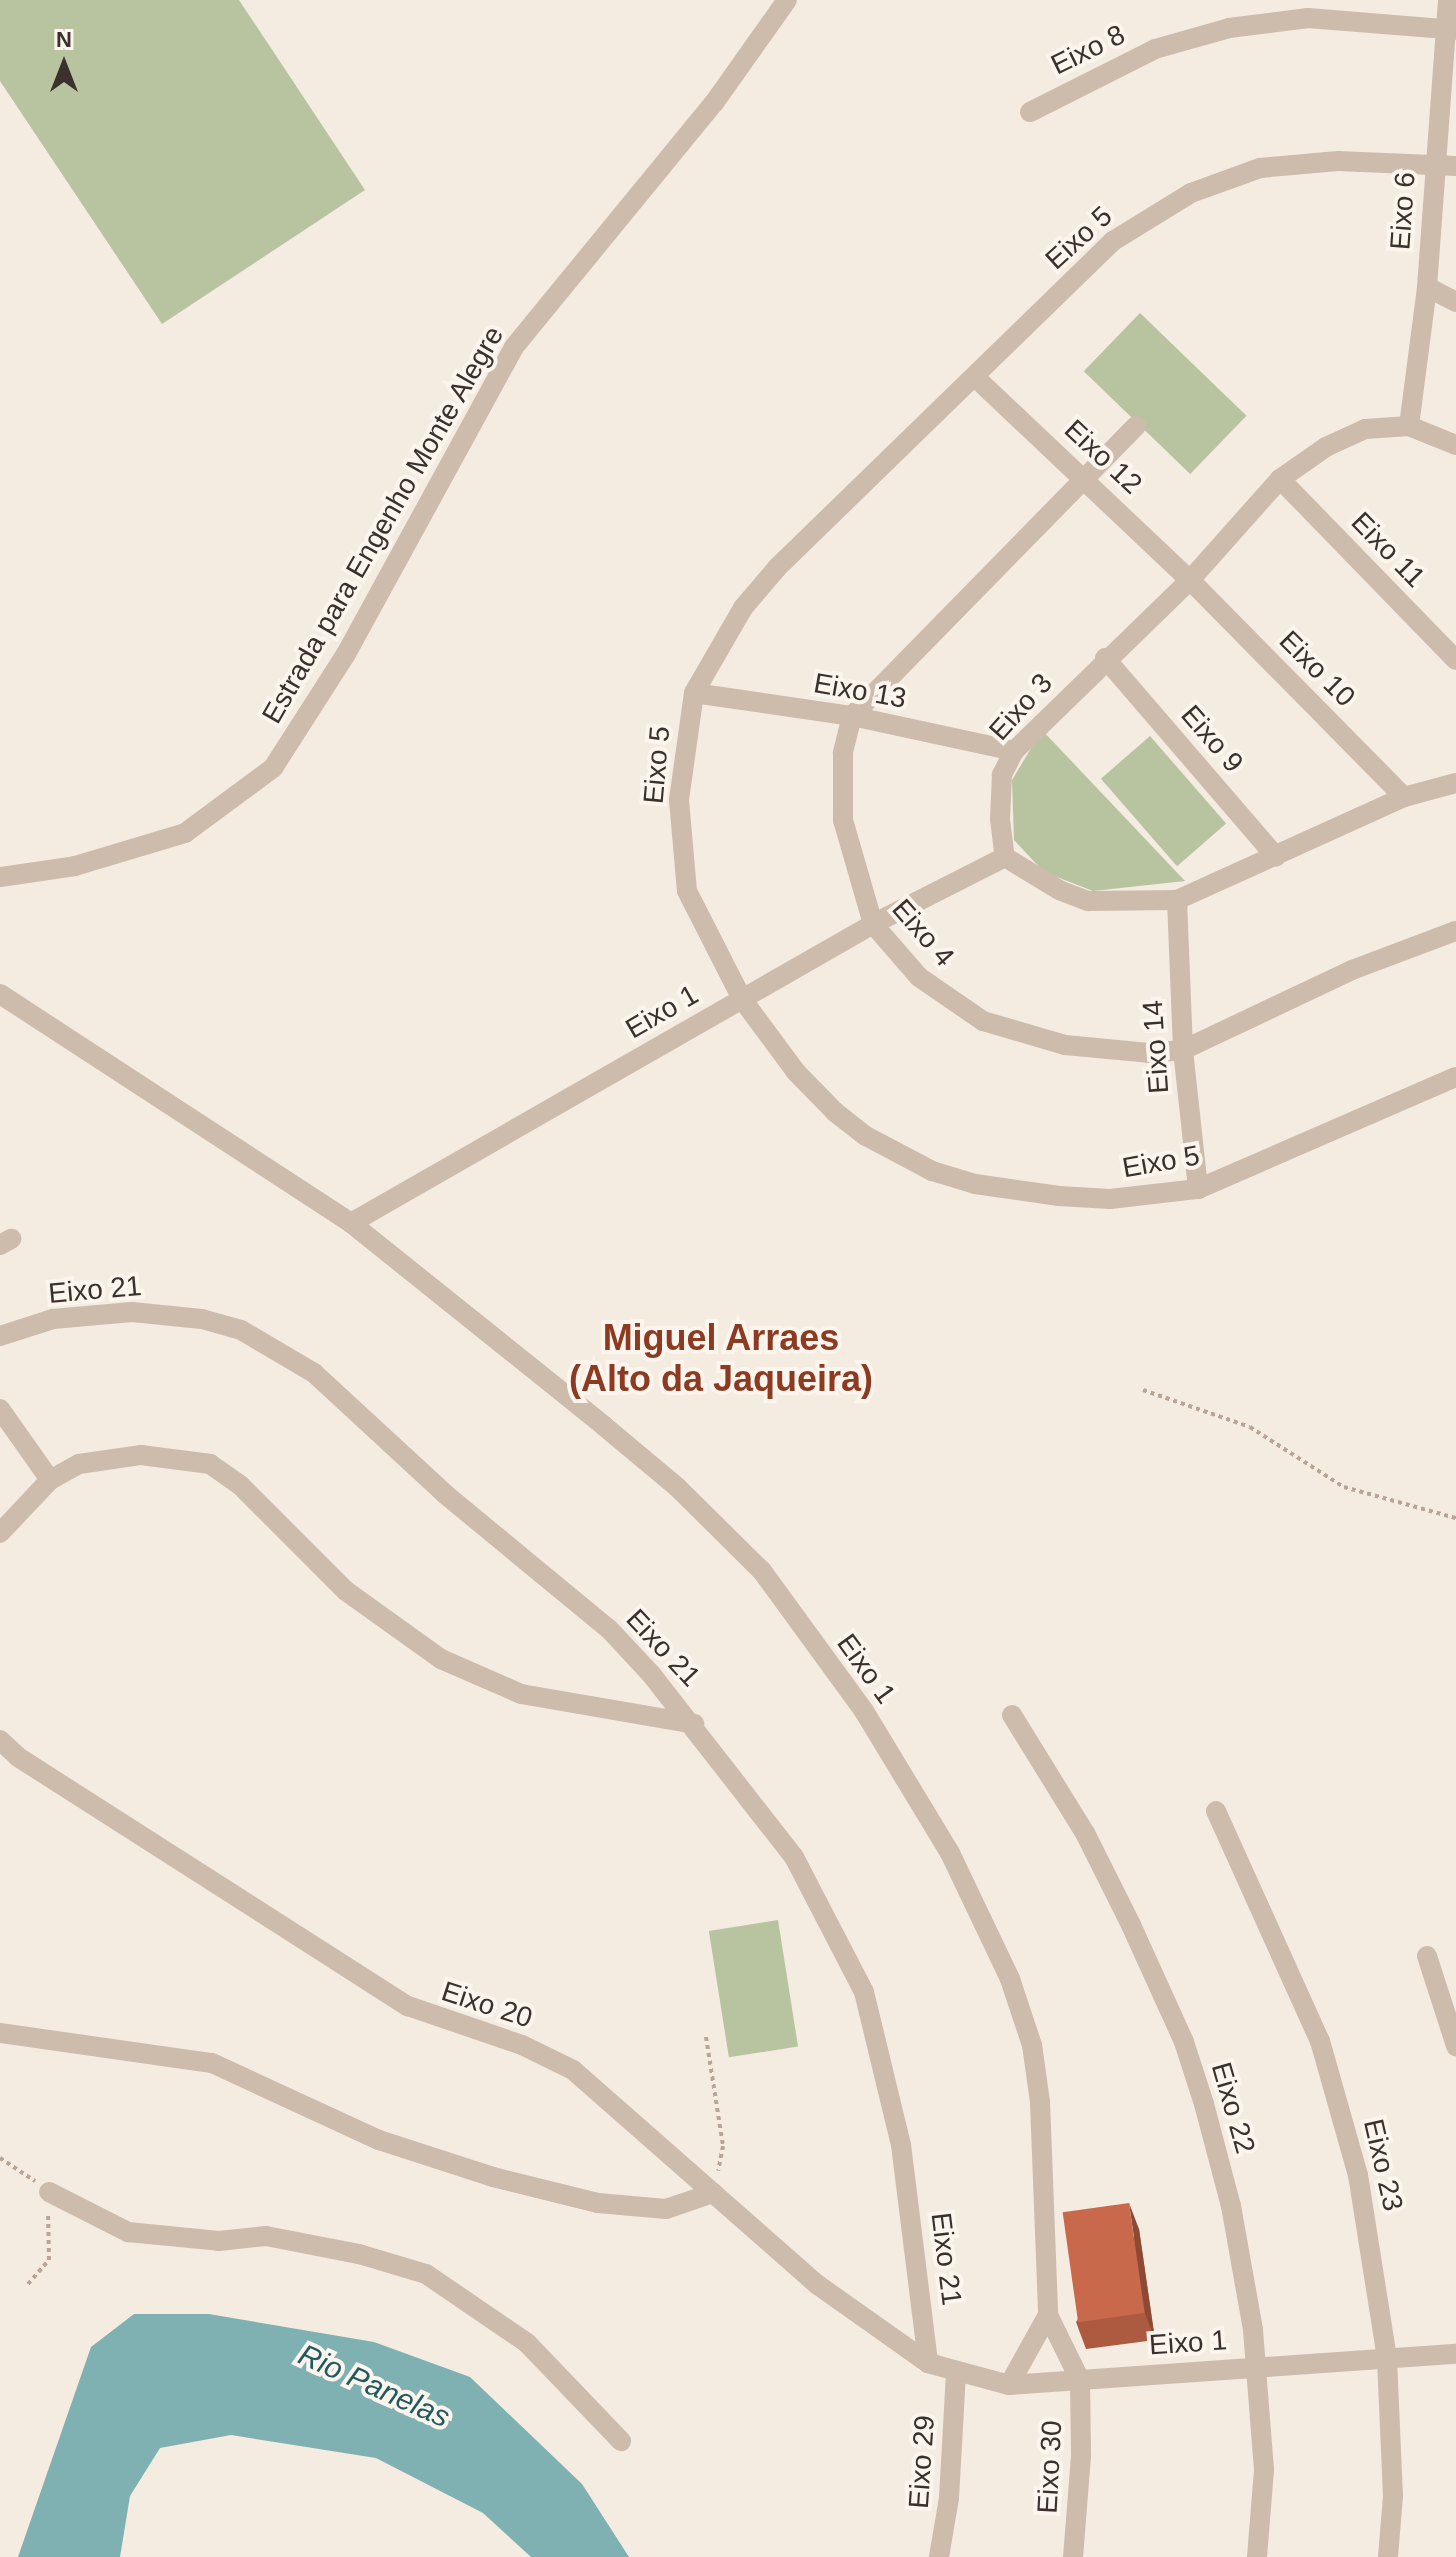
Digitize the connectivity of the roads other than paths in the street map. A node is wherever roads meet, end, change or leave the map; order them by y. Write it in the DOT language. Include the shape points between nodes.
graph roads {
  1 [pos="787,0"];
  2 [pos="1448,0"];
  3 [pos="1451,29"];
  4 [pos="1030,112"];
  5 [pos="1435,161"];
  6 [pos="1456,166"];
  7 [pos="1427,287"];
  8 [pos="1456,302"];
  9 [pos="975,377"];
  10 [pos="1136,426"];
  11 [pos="1409,426"];
  12 [pos="1456,445"];
  13 [pos="1086,479"];
  14 [pos="1280,479"];
  15 [pos="1190,580"];
  16 [pos="1105,658"];
  17 [pos="1456,660"];
  18 [pos="694,693"];
  19 [pos="852,716"];
  20 [pos="1014,751"];
  21 [pos="1456,783"];
  22 [pos="1404,797"];
  23 [pos="1005,857"];
  24 [pos="1276,857"];
  25 [pos="0,877"];
  26 [pos="1177,900"];
  27 [pos="873,924"];
  28 [pos="1456,931"];
  29 [pos="0,994"];
  30 [pos="742,999"];
  31 [pos="1183,1050"];
  32 [pos="1456,1077"];
  33 [pos="1198,1189"];
  34 [pos="351,1223"];
  35 [pos="0,1336"];
  36 [pos="0,1409"];
  37 [pos="50,1480"];
  38 [pos="0,1533"];
  39 [pos="1012,1715"];
  40 [pos="694,1724"];
  41 [pos="0,1740"];
  42 [pos="1216,1811"];
  43 [pos="1427,1956"];
  44 [pos="0,2033"];
  45 [pos="1456,2046"];
  46 [pos="49,2192"];
  47 [pos="713,2193"];
  48 [pos="1048,2315"];
  49 [pos="1456,2354"];
  50 [pos="1387,2359"];
  51 [pos="928,2363"];
  52 [pos="1257,2365"];
  53 [pos="956,2371"];
  54 [pos="1080,2380"];
  55 [pos="1009,2385"];
  56 [pos="621,2441"];
  57 [pos="939,2557"];
  58 [pos="1073,2557"];
  59 [pos="1257,2557"];
  60 [pos="1388,2557"];
  1 -- 25 [label="street, Estrada para Engenho Monte Alegre" via="714,103 514,347 346,654 273,768 185,833 75,866"];
  2 -- 3 [label="street, Eixo 6"];
  3 -- 4 [label="street, Eixo 8" via="1308,18 1229,28 1155,49"];
  3 -- 5 [label="street, Eixo 6"];
  5 -- 6 [label="street, Eixo 5"];
  5 -- 7 [label="street, Eixo 6"];
  5 -- 9 [label="street, Eixo 5" via="1260,168 1191,193 1113,241"];
  7 -- 8 [label="street"];
  7 -- 11 [label="street, Eixo 6"];
  9 -- 13 [label="street, Eixo 12"];
  9 -- 18 [label="street, Eixo 5" via="777,568 743,608"];
  10 -- 13 [label="street"];
  11 -- 12 [label="street, Eixo 3"];
  11 -- 14 [label="street, Eixo 3" via="1346,436"];
  13 -- 15 [label="street, Eixo 12"];
  13 -- 19 [label="street"];
  14 -- 15 [label="street, Eixo 3"];
  14 -- 17 [label="street, Eixo 11"];
  15 -- 16 [label="street, Eixo 3"];
  15 -- 22 [label="street, Eixo 10"];
  16 -- 20 [label="street, Eixo 3"];
  16 -- 24 [label="street, Eixo 9"];
  18 -- 19 [label="street, Eixo 13"];
  18 -- 30 [label="street, Eixo 5" via="681,760 687,891"];
  19 -- 20 [label="street, Eixo 13"];
  19 -- 27 [label="street, Eixo 4" via="843,753 843,820"];
  20 -- 23 [label="street, Eixo 3" via="999,795"];
  21 -- 22 [label="street"];
  22 -- 24 [label="street"];
  23 -- 26 [label="street" via="1088,901"];
  23 -- 27 [label="street, Eixo 1"];
  24 -- 26 [label="street"];
  26 -- 31 [label="street, Eixo 14"];
  27 -- 30 [label="street, Eixo 1"];
  27 -- 31 [label="street, Eixo 4" via="905,964 940,994 1013,1034 1104,1052"];
  28 -- 31 [label="street, Eixo 4" via="1352,970"];
  29 -- 34 [label="street, Eixo 1"];
  30 -- 33 [label="street, Eixo 5" via="796,1072 835,1112 866,1136 932,1171 975,1184 1059,1196 1110,1199"];
  30 -- 34 [label="street, Eixo 1"];
  31 -- 33 [label="street, Eixo 14"];
  32 -- 33 [label="street, Eixo 5"];
  34 -- 48 [label="street, Eixo 1" via="604,1426 726,1533 762,1571 864,1711 950,1853 1010,1979 1032,2045 1040,2102"];
  35 -- 40 [label="street, Eixo 21" via="53,1319 167,1314 241,1330 286,1354 609,1629"];
  36 -- 37 [label="street"];
  37 -- 38 [label="street"];
  37 -- 40 [label="street" via="105,1457 166,1455 210,1464 240,1485 346,1591 441,1659 521,1694"];
  39 -- 52 [label="street, Eixo 22" via="1085,1833 1184,2042 1231,2206"];
  40 -- 51 [label="street, Eixo 21" via="794,1857 864,1992 901,2145"];
  41 -- 47 [label="street, Eixo 20" via="18,1757 408,2006 522,2045 573,2070"];
  42 -- 50 [label="street, Eixo 23" via="1331,2074 1369,2227"];
  43 -- 45 [label="street"];
  44 -- 47 [label="street" via="212,2063 379,2140 493,2177 598,2203 666,2209"];
  46 -- 56 [label="street" via="128,2232 219,2241 266,2236 426,2274 527,2343"];
  47 -- 51 [label="street, Eixo 20" via="818,2285"];
  48 -- 54 [label="street"];
  48 -- 55 [label="street"];
  49 -- 50 [label="street, Eixo 1"];
  50 -- 52 [label="street, Eixo 1"];
  50 -- 60 [label="street, Eixo 23" via="1393,2496"];
  51 -- 53 [label="street, Eixo 1"];
  52 -- 54 [label="street, Eixo 1"];
  52 -- 59 [label="street, Eixo 22" via="1264,2470"];
  53 -- 55 [label="street, Eixo 1"];
  53 -- 57 [label="street, Eixo 29" via="949,2498"];
  54 -- 55 [label="street, Eixo 1"];
  54 -- 58 [label="street, Eixo 30"];
}
